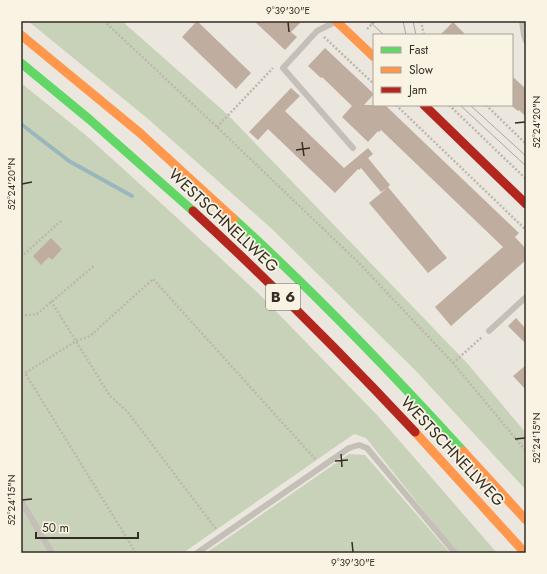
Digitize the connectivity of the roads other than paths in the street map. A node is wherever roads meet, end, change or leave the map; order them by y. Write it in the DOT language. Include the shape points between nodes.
graph roads {
  1 [pos="336,21"];
  2 [pos="522,21"];
  3 [pos="21,35"];
  4 [pos="526,41"];
  5 [pos="373,56"];
  6 [pos="21,63"];
  7 [pos="425,106"];
  8 [pos="353,148"];
  9 [pos="526,204"];
  10 [pos="526,297"];
  11 [pos="489,331"];
  12 [pos="21,501"];
  13 [pos="526,520"];
  14 [pos="52,553"];
  15 [pos="197,553"];
  16 [pos="455,553"];
  17 [pos="525,553"];
  1 -- 5 [label="main road"];
  1 -- 8 [label="lane" via="317,31 282,68"];
  2 -- 4 [label="lane"];
  3 -- 13 [label="main road, WESTSCHNELLWEG / B 6" via="140,133 273,255 403,385"];
  6 -- 17 [label="main road, WESTSCHNELLWEG / B 6" via="126,150 257,270 381,395"];
  7 -- 9 [label="main road"];
  10 -- 11 [label="lane"];
  12 -- 14 [label="lane"];
  15 -- 16 [label="lane" via="320,467 349,448 359,445 367,448"];
}
